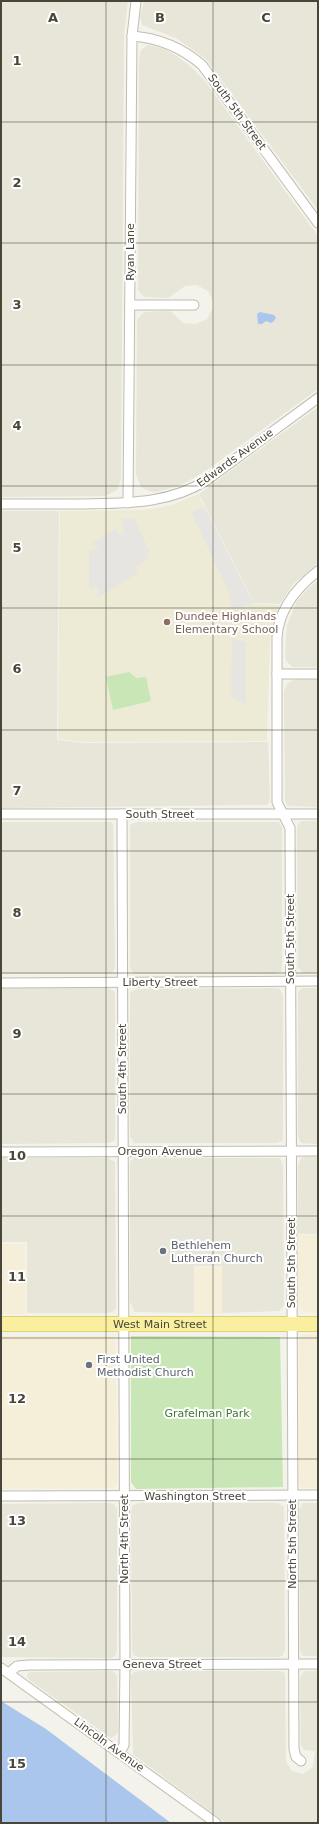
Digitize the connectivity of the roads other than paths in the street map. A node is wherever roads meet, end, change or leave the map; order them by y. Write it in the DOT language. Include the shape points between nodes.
graph roads {
  1 [pos="136,1"];
  2 [pos="132,36"];
  3 [pos="318,223"];
  4 [pos="130,305"];
  5 [pos="194,305"];
  6 [pos="318,398"];
  7 [pos="128,503"];
  8 [pos="1,504"];
  9 [pos="318,571"];
  10 [pos="277,674"];
  11 [pos="318,674"];
  12 [pos="1,814"];
  13 [pos="122,814"];
  14 [pos="283,814"];
  15 [pos="318,814"];
  16 [pos="290,981"];
  17 [pos="318,981"];
  18 [pos="122,982"];
  19 [pos="1,983"];
  20 [pos="318,1150"];
  21 [pos="122,1151"];
  22 [pos="291,1151"];
  23 [pos="1,1152"];
  24 [pos="1,1324"];
  25 [pos="123,1324"];
  26 [pos="291,1324"];
  27 [pos="318,1324"];
  28 [pos="318,1495"];
  29 [pos="1,1496"];
  30 [pos="124,1496"];
  31 [pos="292,1496"];
  32 [pos="125,1664"];
  33 [pos="293,1664"];
  34 [pos="318,1664"];
  35 [pos="5,1670"];
  36 [pos="120,1752"];
  37 [pos="301,1762"];
  38 [pos="216,1823"];
  1 -- 2 [label="street, Ryan Lane"];
  2 -- 3 [label="street, South 5th Street" via="149,37 169,43 202,65"];
  2 -- 4 [label="street, Ryan Lane"];
  4 -- 5 [label="street"];
  4 -- 7 [label="street, Ryan Lane"];
  6 -- 7 [label="street, Edwards Avenue" via="198,485 161,499"];
  7 -- 8 [label="street, Edwards Avenue"];
  9 -- 10 [label="street, South 5th Street" via="298,589 283,612 277,634"];
  10 -- 11 [label="street"];
  10 -- 14 [label="street, South 5th Street" via="278,802"];
  12 -- 13 [label="street, South Street"];
  13 -- 14 [label="street, South Street"];
  13 -- 18 [label="street, South 4th Street"];
  14 -- 15 [label="street, South Street"];
  14 -- 16 [label="street, South 5th Street" via="290,828"];
  16 -- 17 [label="street, Liberty Street"];
  16 -- 18 [label="street, Liberty Street"];
  16 -- 22 [label="street, South 5th Street"];
  18 -- 19 [label="street, Liberty Street"];
  18 -- 21 [label="street, South 4th Street"];
  20 -- 22 [label="street, Oregon Avenue"];
  21 -- 22 [label="street, Oregon Avenue"];
  21 -- 23 [label="street, Oregon Avenue"];
  21 -- 25 [label="street, South 4th Street"];
  22 -- 26 [label="street, South 5th Street"];
  24 -- 25 [label="main road, West Main Street"];
  25 -- 26 [label="main road, West Main Street"];
  25 -- 30 [label="street, North 4th Street"];
  26 -- 27 [label="main road, West Main Street"];
  26 -- 31 [label="street, North 5th Street"];
  28 -- 31 [label="street, Washington Street"];
  29 -- 30 [label="street, Washington Street"];
  30 -- 31 [label="street, Washington Street"];
  30 -- 32 [label="street, North 4th Street"];
  31 -- 33 [label="street, North 5th Street"];
  32 -- 33 [label="street, Geneva Street"];
  32 -- 35 [label="street, Geneva Street" via="25,1665"];
  32 -- 36 [label="street, North 4th Street" via="124,1745"];
  33 -- 34 [label="street, Geneva Street"];
  33 -- 37 [label="street, North 5th Street" via="294,1749 296,1757"];
  35 -- 36 [label="street, Lincoln Avenue"];
  36 -- 38 [label="street, Lincoln Avenue"];
}
